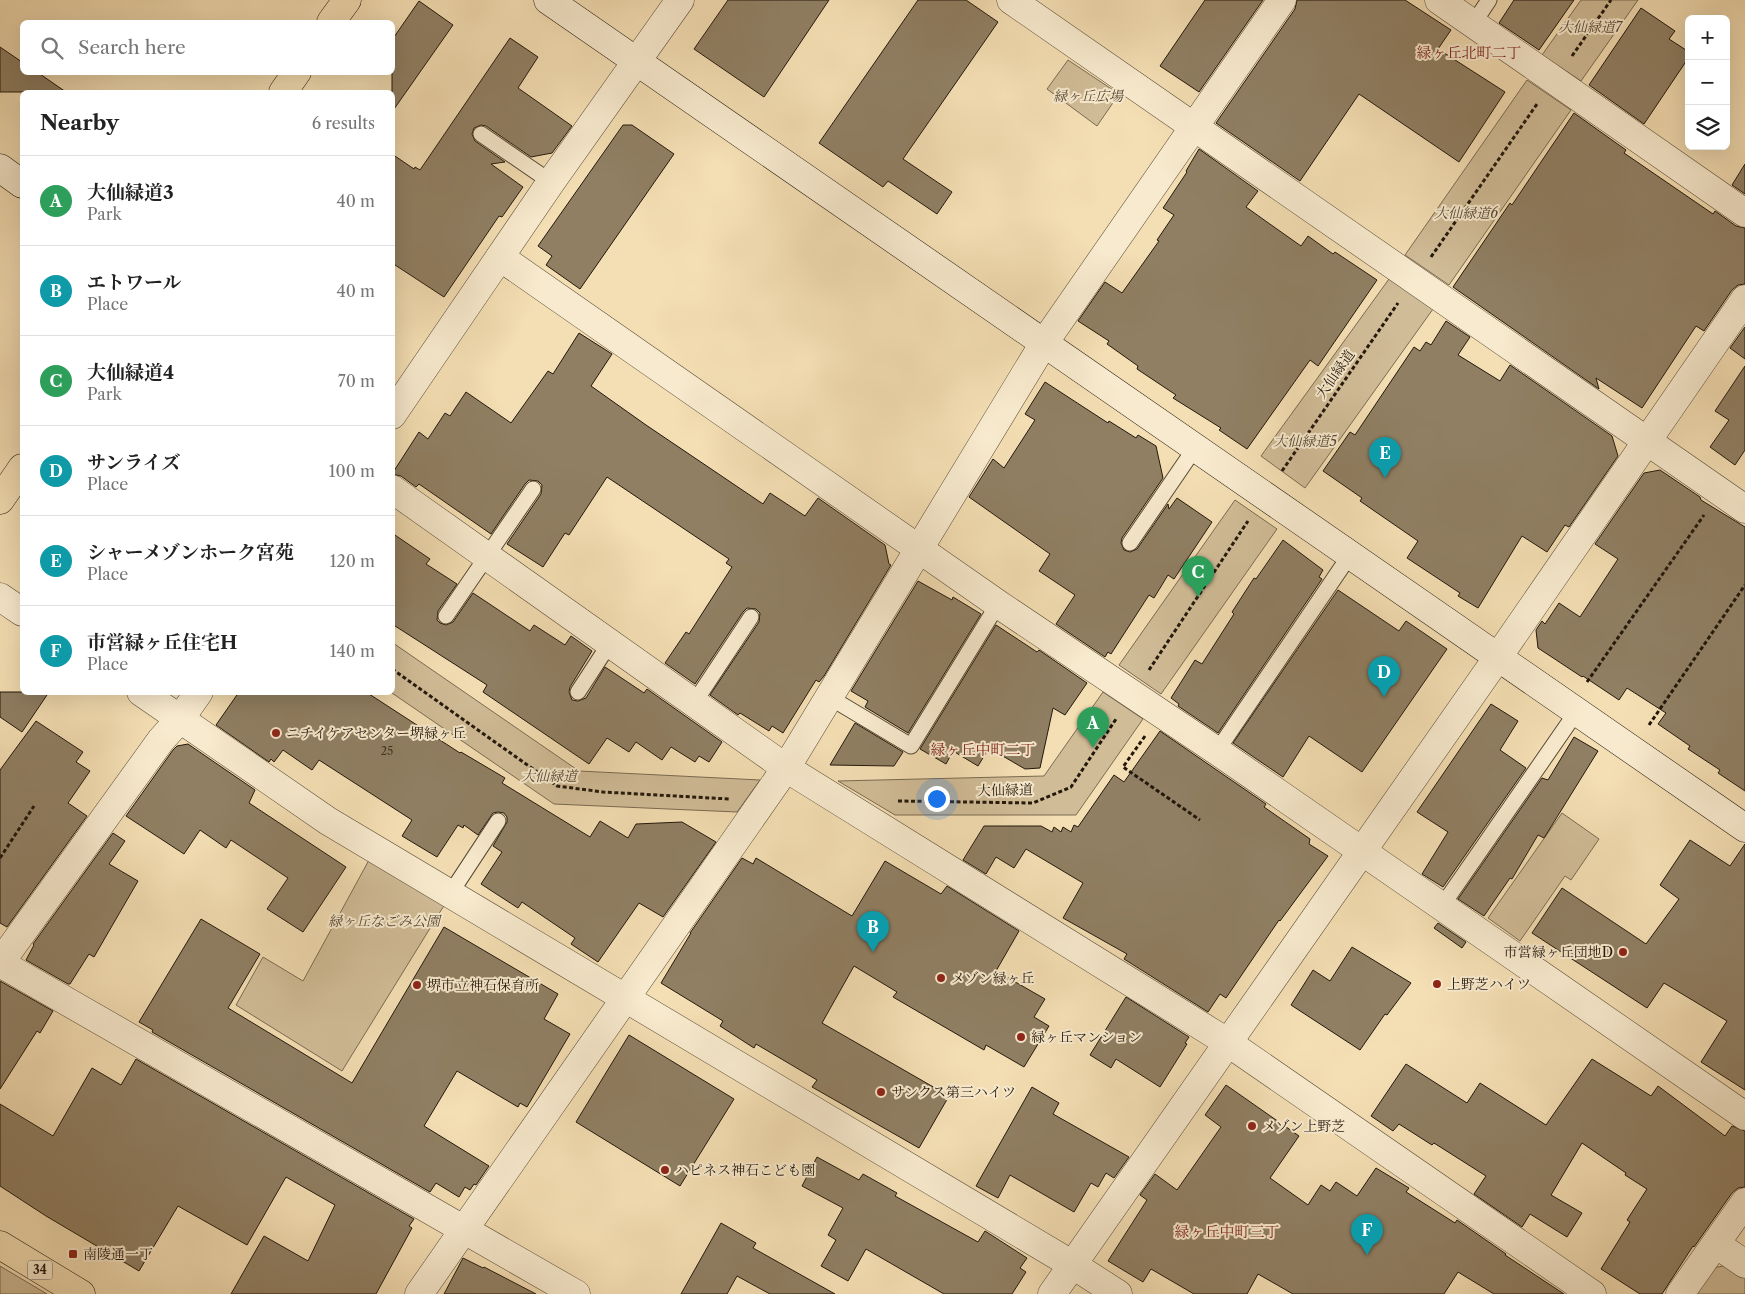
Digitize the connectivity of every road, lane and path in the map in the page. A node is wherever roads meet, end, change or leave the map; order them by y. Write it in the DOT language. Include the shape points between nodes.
graph roads {
  1 [pos="347,0"];
  2 [pos="548,0"];
  3 [pos="680,0"];
  4 [pos="1011,0"];
  5 [pos="1282,0"];
  6 [pos="1439,0"];
  7 [pos="1489,0"];
  8 [pos="1611,0"];
  9 [pos="332,20"];
  10 [pos="1473,24"];
  11 [pos="637,60"];
  12 [pos="1568,61"];
  13 [pos="295,75"];
  14 [pos="284,90"];
  15 [pos="1540,100"];
  16 [pos="1194,126"];
  17 [pos="481,134"];
  18 [pos="0,168"];
  19 [pos="552,182"];
  20 [pos="20,183"];
  21 [pos="1745,213"];
  22 [pos="500,257"];
  23 [pos="1429,259"];
  24 [pos="1401,298"];
  25 [pos="1745,300"];
  26 [pos="1044,343"];
  27 [pos="395,411"];
  28 [pos="1647,441"];
  29 [pos="1195,448"];
  30 [pos="20,471"];
  31 [pos="1282,471"];
  32 [pos="533,489"];
  33 [pos="395,492"];
  34 [pos="1720,492"];
  35 [pos="0,500"];
  36 [pos="1745,509"];
  37 [pos="1248,520"];
  38 [pos="1130,543"];
  39 [pos="918,549"];
  40 [pos="1350,555"];
  41 [pos="486,556"];
  42 [pos="1745,585"];
  43 [pos="0,597"];
  44 [pos="998,604"];
  45 [pos="20,611"];
  46 [pos="446,616"];
  47 [pos="751,617"];
  48 [pos="610,643"];
  49 [pos="1498,657"];
  50 [pos="395,671"];
  51 [pos="1148,673"];
  52 [pos="578,692"];
  53 [pos="145,695"];
  54 [pos="197,695"];
  55 [pos="828,698"];
  56 [pos="694,703"];
  57 [pos="1573,709"];
  58 [pos="1160,713"];
  59 [pos="1119,714"];
  60 [pos="180,719"];
  61 [pos="1632,750"];
  62 [pos="1217,751"];
  63 [pos="786,768"];
  64 [pos="736,799"];
  65 [pos="889,801"];
  66 [pos="34,806"];
  67 [pos="1200,820"];
  68 [pos="498,821"];
  69 [pos="1745,828"];
  70 [pos="1362,850"];
  71 [pos="0,858"];
  72 [pos="450,894"];
  73 [pos="1442,906"];
  74 [pos="624,998"];
  75 [pos="1227,1042"];
  76 [pos="1745,1116"];
  77 [pos="1745,1202"];
  78 [pos="464,1229"];
  79 [pos="1716,1244"];
  80 [pos="0,1245"];
  81 [pos="1745,1264"];
  82 [pos="1073,1265"];
  83 [pos="81,1294"];
  84 [pos="419,1294"];
  85 [pos="576,1294"];
  86 [pos="1052,1294"];
  87 [pos="1118,1294"];
  88 [pos="1592,1294"];
  89 [pos="1680,1294"];
  1 -- 9 [label="main road"];
  2 -- 11 [label="street"];
  3 -- 11 [label="street"];
  4 -- 16 [label="street"];
  5 -- 16 [label="street"];
  6 -- 10 [label="street"];
  7 -- 10 [label="lane"];
  8 -- 12 [label="path"];
  10 -- 21 [label="street"];
  11 -- 19 [label="street"];
  11 -- 26 [label="street"];
  13 -- 14 [label="main road"];
  15 -- 23 [label="path"];
  16 -- 26 [label="street"];
  16 -- 28 [label="street"];
  17 -- 19 [label="lane"];
  18 -- 20 [label="street"];
  19 -- 22 [label="street"];
  22 -- 27 [label="street"];
  22 -- 39 [label="street"];
  24 -- 31 [label="path, 大仙緑道"];
  25 -- 28 [label="street"];
  26 -- 29 [label="street"];
  26 -- 39 [label="street"];
  28 -- 34 [label="street"];
  28 -- 49 [label="street"];
  29 -- 38 [label="lane"];
  29 -- 40 [label="street"];
  30 -- 35 [label="main road"];
  32 -- 41 [label="lane"];
  33 -- 41 [label="street"];
  34 -- 36 [label="street"];
  34 -- 57 [label="path"];
  37 -- 51 [label="path"];
  39 -- 44 [label="street"];
  39 -- 55 [label="street"];
  40 -- 49 [label="street"];
  40 -- 62 [label="lane"];
  41 -- 46 [label="lane"];
  41 -- 48 [label="street"];
  42 -- 61 [label="path"];
  43 -- 45 [label="street"];
  44 -- 55 [label="lane" via="911,746"];
  44 -- 58 [label="street"];
  47 -- 56 [label="lane"];
  48 -- 52 [label="lane"];
  48 -- 56 [label="street"];
  49 -- 57 [label="street"];
  49 -- 70 [label="street"];
  50 -- 64 [label="path" via="557,786 603,792"];
  53 -- 60 [label="street"];
  54 -- 60 [label="street"];
  55 -- 63 [label="street"];
  56 -- 63 [label="street"];
  57 -- 61 [label="street"];
  57 -- 73 [label="lane"];
  58 -- 62 [label="street"];
  58 -- 67 [label="path" via="1123,767"];
  59 -- 65 [label="path, 大仙緑道" via="1071,787 1033,803"];
  60 -- 72 [label="street" via="328,821"];
  60 -- 78 [label="street" via="0,963"];
  61 -- 69 [label="street"];
  62 -- 70 [label="street"];
  63 -- 74 [label="street"];
  63 -- 75 [label="street"];
  66 -- 71 [label="path"];
  68 -- 72 [label="lane"];
  70 -- 73 [label="street"];
  70 -- 75 [label="street"];
  72 -- 74 [label="street"];
  73 -- 76 [label="street"];
  74 -- 78 [label="street"];
  74 -- 82 [label="street"];
  75 -- 82 [label="street"];
  75 -- 88 [label="street"];
  77 -- 79 [label="street"];
  78 -- 84 [label="street"];
  78 -- 85 [label="street"];
  79 -- 81 [label="street"];
  79 -- 89 [label="street"];
  80 -- 83 [label="main road, 34"];
  82 -- 86 [label="street"];
  82 -- 87 [label="street"];
}
